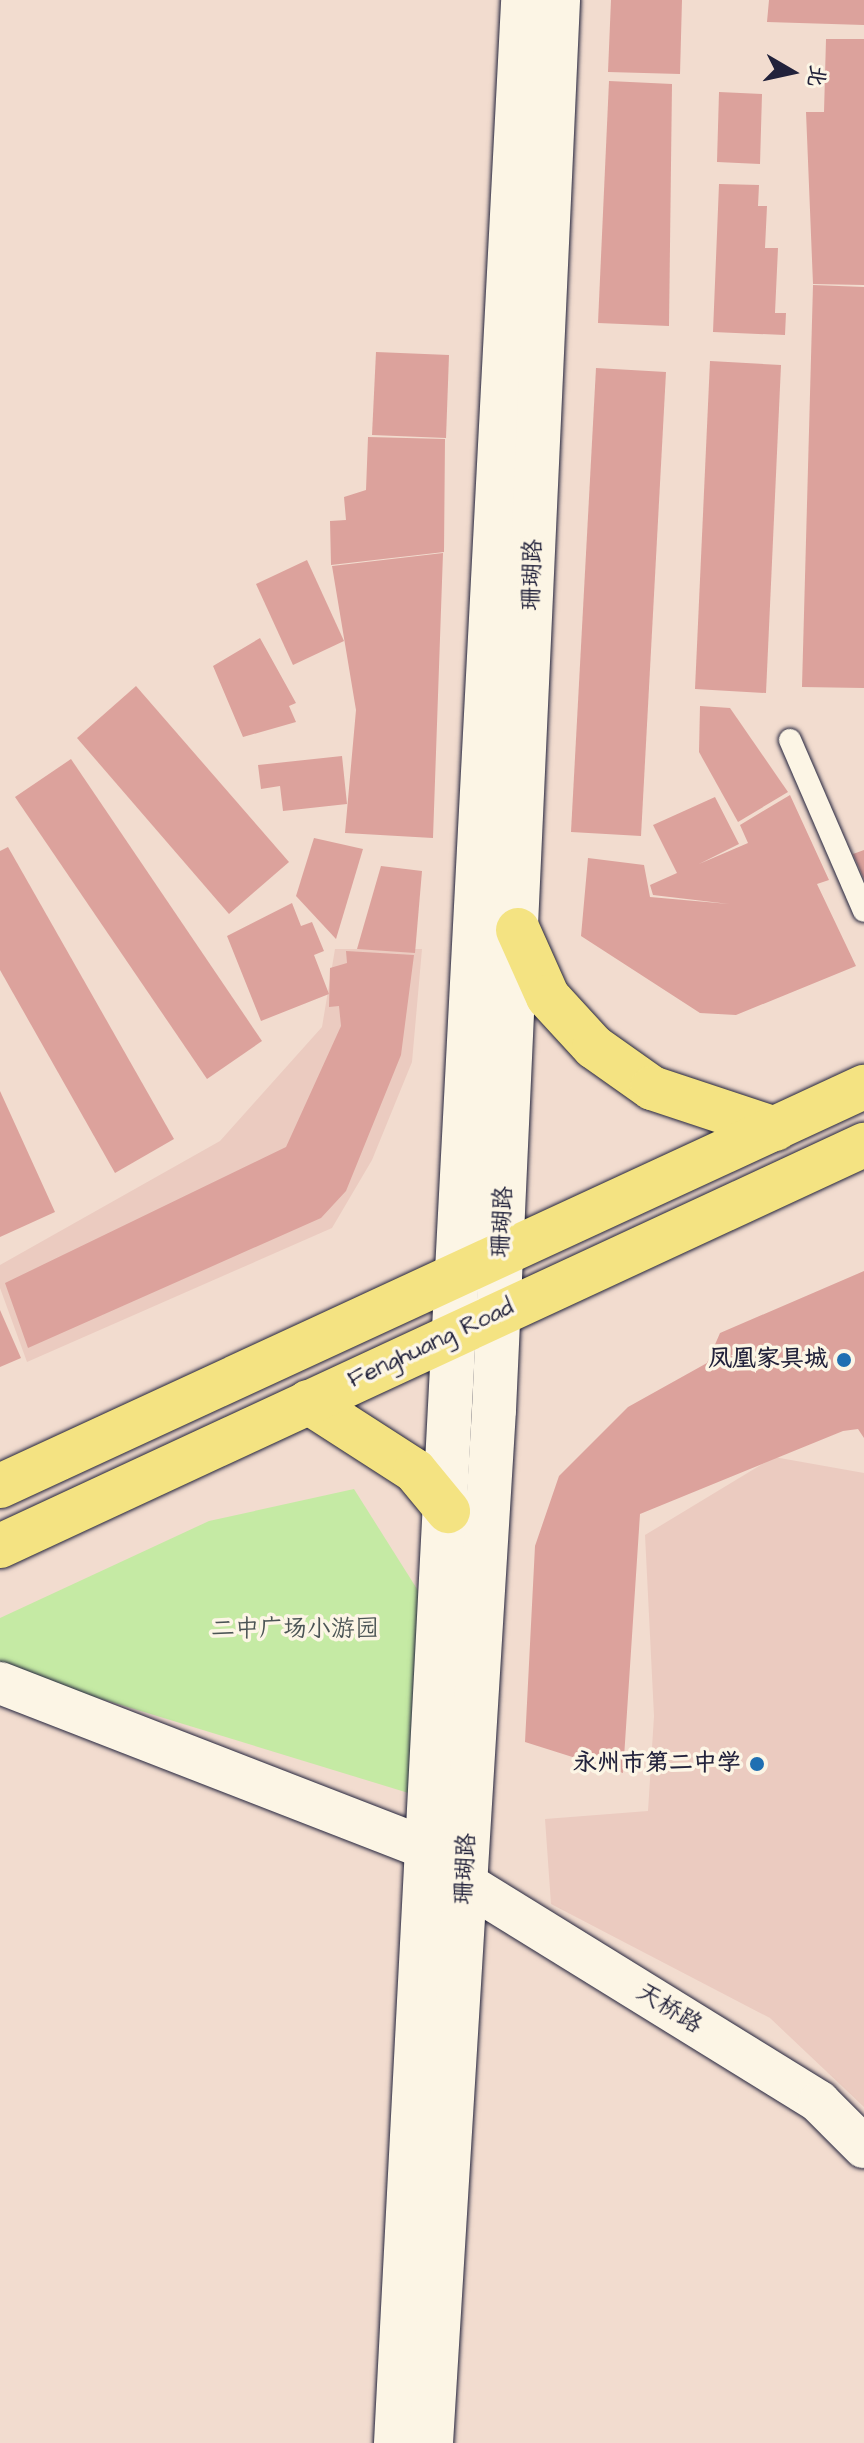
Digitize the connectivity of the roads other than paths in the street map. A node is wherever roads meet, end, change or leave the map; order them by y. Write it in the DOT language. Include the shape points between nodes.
graph roads {
  1 [pos="523,0"];
  2 [pos="558,0"];
  3 [pos="790,740"];
  4 [pos="864,911"];
  5 [pos="518,930"];
  6 [pos="864,1087"];
  7 [pos="775,1129"];
  8 [pos="864,1145"];
  9 [pos="502,1254"];
  10 [pos="462,1273"];
  11 [pos="499,1312"];
  12 [pos="458,1331"];
  13 [pos="308,1402"];
  14 [pos="95,1443"];
  15 [pos="0,1486"];
  16 [pos="118,1492"];
  17 [pos="448,1511"];
  18 [pos="0,1546"];
  19 [pos="0,1683"];
  20 [pos="430,1850"];
  21 [pos="465,1883"];
  22 [pos="864,2147"];
  23 [pos="396,2443"];
  24 [pos="431,2443"];
  1 -- 10 [label="main road, 珊瑚路"];
  2 -- 5 [label="main road, 珊瑚路"];
  3 -- 4 [label="lane"];
  5 -- 7 [label="main road" via="548,997 594,1047 652,1088"];
  5 -- 9 [label="main road, 珊瑚路"];
  6 -- 7 [label="main road"];
  7 -- 9 [label="main road"];
  8 -- 11 [label="main road, Fenghuang Road"];
  9 -- 10 [label="main road"];
  9 -- 11 [label="main road, 珊瑚路"];
  10 -- 12 [label="main road, 珊瑚路"];
  10 -- 14 [label="main road"];
  11 -- 12 [label="main road, Fenghuang Road"];
  11 -- 21 [label="main road, 珊瑚路"];
  12 -- 13 [label="main road, Fenghuang Road"];
  12 -- 17 [label="main road, 珊瑚路"];
  13 -- 16 [label="main road, Fenghuang Road"];
  13 -- 17 [label="main road" via="415,1471"];
  14 -- 15 [label="main road"];
  14 -- 16 [label="main road"];
  16 -- 18 [label="main road, Fenghuang Road"];
  17 -- 20 [label="main road, 珊瑚路"];
  19 -- 20 [label="street"];
  20 -- 23 [label="main road, 珊瑚路"];
  21 -- 22 [label="street, 天桥路" via="819,2102"];
  21 -- 24 [label="main road, 珊瑚路"];
}
